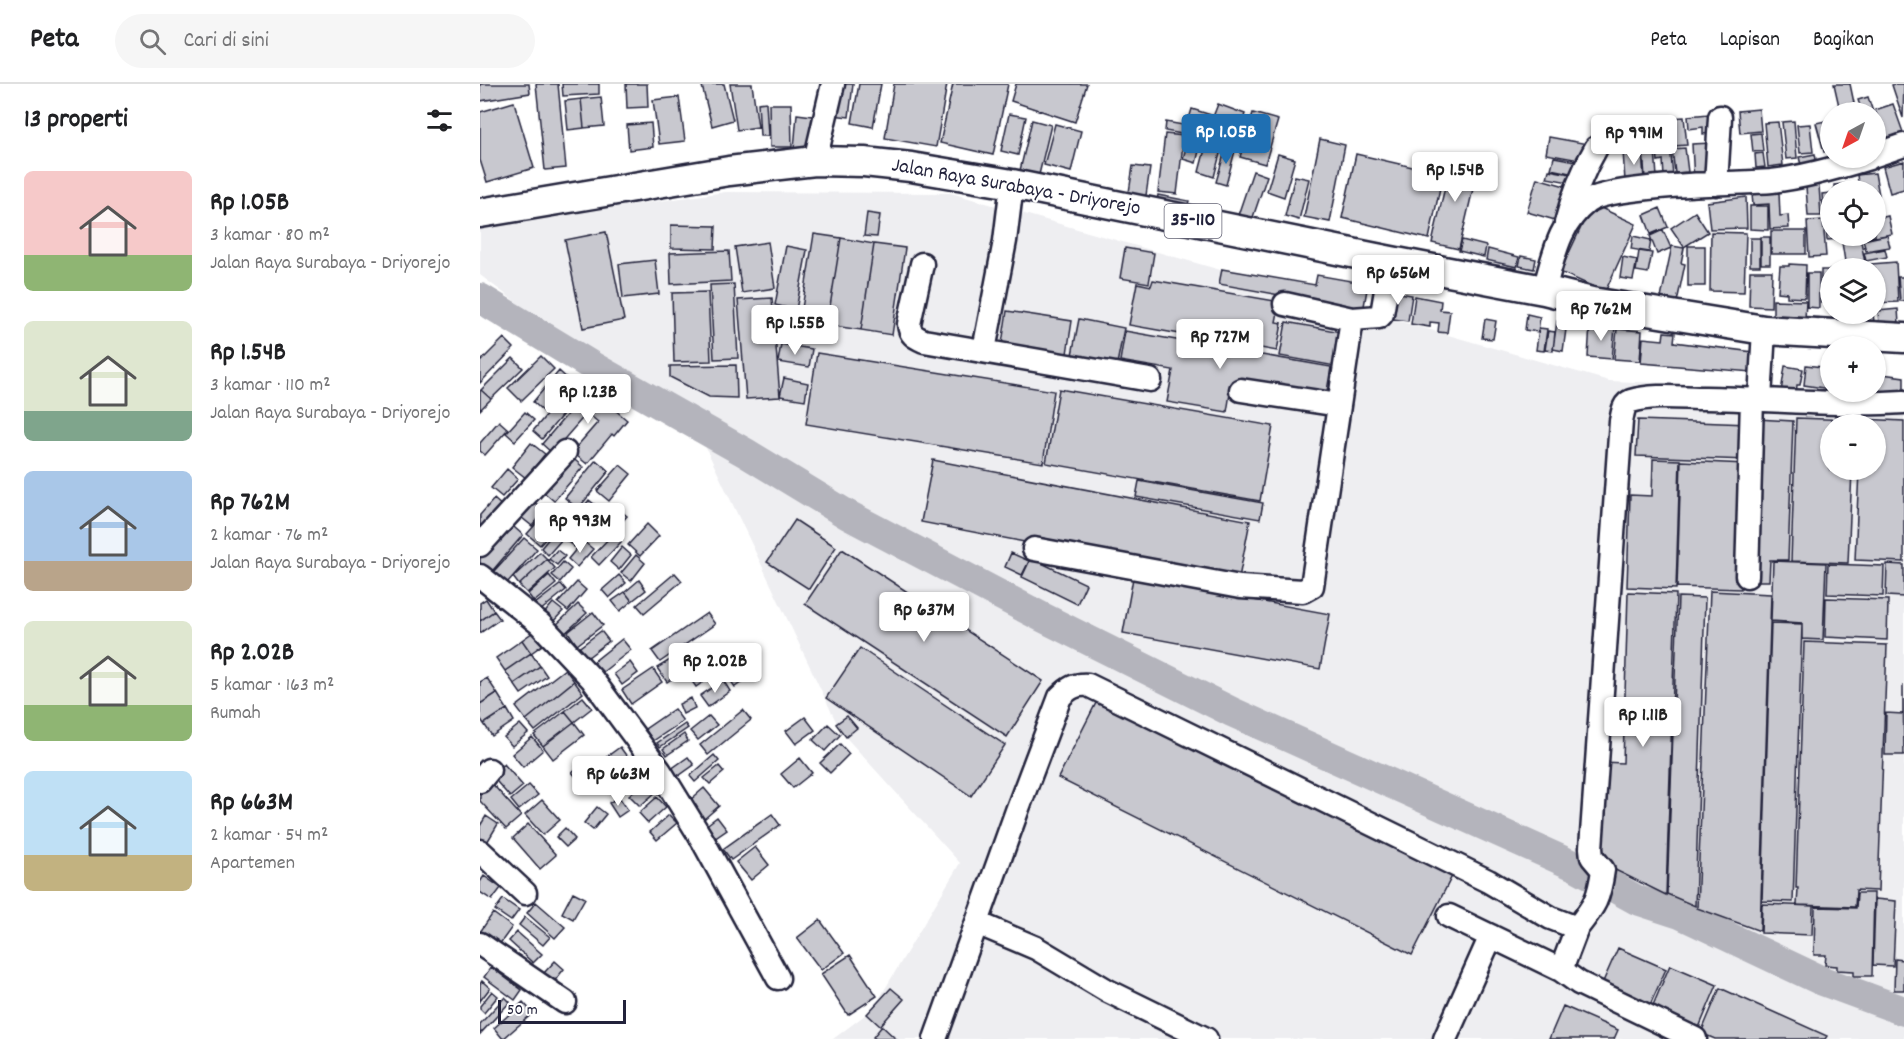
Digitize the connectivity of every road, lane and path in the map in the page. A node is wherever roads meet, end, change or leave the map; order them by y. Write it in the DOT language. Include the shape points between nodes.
graph roads {
  1 [pos="833,84"];
  2 [pos="1720,117"];
  3 [pos="1904,145"];
  4 [pos="1596,148"];
  5 [pos="1886,151"];
  6 [pos="815,161"];
  7 [pos="1838,168"];
  8 [pos="1012,184"];
  9 [pos="1716,184"];
  10 [pos="480,213"];
  11 [pos="1566,223"];
  12 [pos="1391,261"];
  13 [pos="922,264"];
  14 [pos="1544,290"];
  15 [pos="1285,304"];
  16 [pos="1352,319"];
  17 [pos="1764,330"];
  18 [pos="1904,338"];
  19 [pos="984,350"];
  20 [pos="1150,380"];
  21 [pos="1241,390"];
  22 [pos="1756,399"];
  23 [pos="1904,402"];
  24 [pos="1339,405"];
  25 [pos="565,452"];
  26 [pos="480,545"];
  27 [pos="1034,549"];
  28 [pos="480,576"];
  29 [pos="1747,576"];
  30 [pos="480,851"];
  31 [pos="525,892"];
  32 [pos="1449,915"];
  33 [pos="977,923"];
  34 [pos="1577,928"];
  35 [pos="1491,936"];
  36 [pos="480,944"];
  37 [pos="1561,970"];
  38 [pos="778,978"];
  39 [pos="565,1002"];
  40 [pos="935,1039"];
  41 [pos="1206,1039"];
  42 [pos="1445,1039"];
  43 [pos="1694,1039"];
  1 -- 6 [label="street"];
  2 -- 9 [label="street"];
  3 -- 5 [label="street"];
  4 -- 11 [label="street" via="1573,193"];
  6 -- 8 [label="main road, Jalan Raya Surabaya - Driyorejo / 35-110" via="910,166"];
  6 -- 10 [label="main road, Jalan Raya Surabaya - Driyorejo / 35-110" via="729,171"];
  7 -- 9 [label="street" via="1773,181"];
  8 -- 12 [label="main road, Jalan Raya Surabaya - Driyorejo / 35-110"];
  8 -- 19 [label="street"];
  9 -- 11 [label="street" via="1608,195 1589,201"];
  11 -- 14 [label="street"];
  12 -- 14 [label="main road, Jalan Raya Surabaya - Driyorejo / 35-110"];
  12 -- 16 [label="street" via="1381,316"];
  13 -- 19 [label="street" via="909,324 912,335 924,341"];
  14 -- 17 [label="main road, Jalan Raya Surabaya - Driyorejo / 35-110" via="1592,302"];
  15 -- 16 [label="street"];
  16 -- 24 [label="street"];
  17 -- 18 [label="main road, Jalan Raya Surabaya - Driyorejo / 35-110"];
  17 -- 22 [label="street"];
  19 -- 20 [label="street"];
  21 -- 24 [label="street"];
  22 -- 23 [label="street"];
  22 -- 29 [label="street"];
  22 -- 34 [label="street" via="1656,398 1630,402 1624,407 1591,848 1592,857 1603,870 1595,906"];
  24 -- 27 [label="street" via="1314,579 1308,589 1239,587"];
  25 -- 26 [label="street"];
  28 -- 38 [label="street" via="540,624 592,679 666,781"];
  30 -- 31 [label="street"];
  32 -- 35 [label="street"];
  33 -- 34 [label="street" via="1060,697 1078,684 1088,685"];
  33 -- 40 [label="street"];
  33 -- 41 [label="street" via="1036,948 1108,991"];
  34 -- 37 [label="street"];
  35 -- 37 [label="street"];
  35 -- 42 [label="street"];
  36 -- 39 [label="street"];
  37 -- 43 [label="street" via="1579,983"];
}
